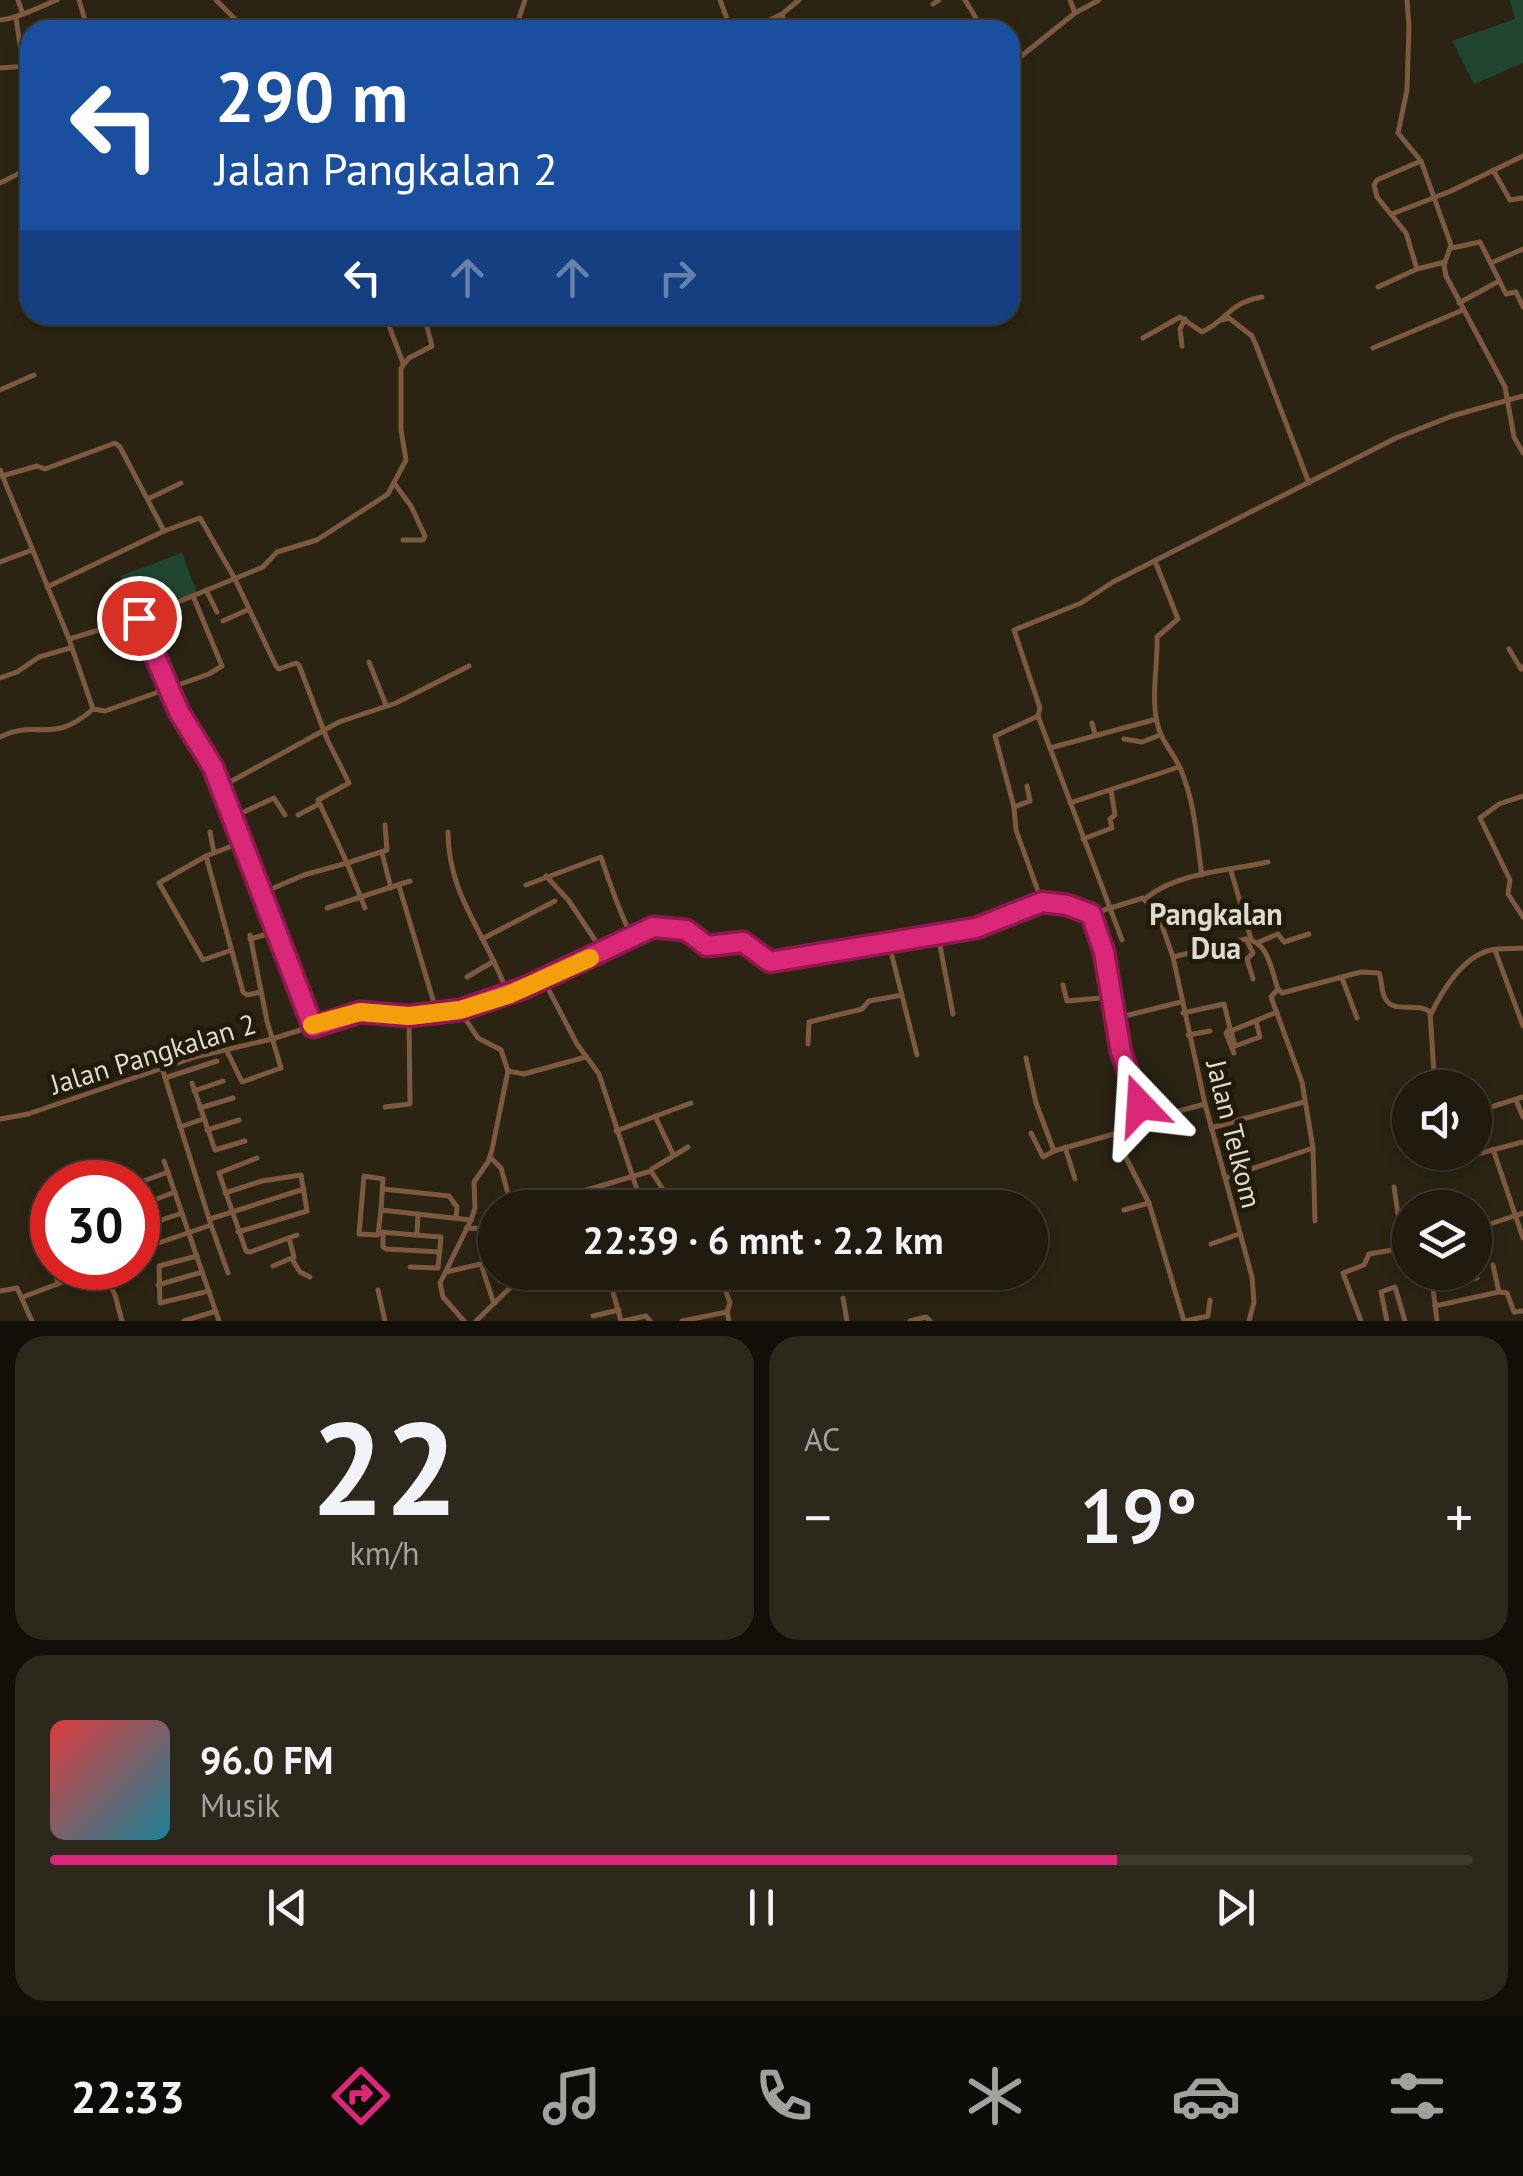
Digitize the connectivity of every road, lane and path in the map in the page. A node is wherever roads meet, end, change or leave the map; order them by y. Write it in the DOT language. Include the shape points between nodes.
graph roads {
  1 [pos="18,0"];
  2 [pos="58,0"];
  3 [pos="216,0"];
  4 [pos="800,0"];
  5 [pos="1070,0"];
  6 [pos="1099,0"];
  7 [pos="1406,0"];
  8 [pos="22,12"];
  9 [pos="1075,13"];
  10 [pos="782,14"];
  11 [pos="16,18"];
  12 [pos="0,20"];
  13 [pos="236,20"];
  14 [pos="770,20"];
  15 [pos="784,20"];
  16 [pos="20,46"];
  17 [pos="1020,57"];
  18 [pos="1523,156"];
  19 [pos="1421,160"];
  20 [pos="1494,170"];
  21 [pos="1435,198"];
  22 [pos="1523,198"];
  23 [pos="1392,214"];
  24 [pos="1452,248"];
  25 [pos="1523,249"];
  26 [pos="1445,262"];
  27 [pos="1491,262"];
  28 [pos="1417,269"];
  29 [pos="1499,281"];
  30 [pos="1378,287"];
  31 [pos="1262,296"];
  32 [pos="1461,306"];
  33 [pos="1523,307"];
  34 [pos="1185,320"];
  35 [pos="1223,320"];
  36 [pos="389,325"];
  37 [pos="427,325"];
  38 [pos="1146,336"];
  39 [pos="1182,346"];
  40 [pos="1374,348"];
  41 [pos="402,364"];
  42 [pos="34,375"];
  43 [pos="0,390"];
  44 [pos="1523,396"];
  45 [pos="1507,402"];
  46 [pos="1523,453"];
  47 [pos="1,473"];
  48 [pos="181,482"];
  49 [pos="1309,482"];
  50 [pos="394,483"];
  51 [pos="148,498"];
  52 [pos="164,531"];
  53 [pos="403,540"];
  54 [pos="32,550"];
  55 [pos="1155,561"];
  56 [pos="0,562"];
  57 [pos="235,579"];
  58 [pos="47,587"];
  59 [pos="206,590"];
  60 [pos="193,596"];
  61 [pos="248,609"];
  62 [pos="217,612"];
  63 [pos="139,618"];
  64 [pos="223,621"];
  65 [pos="69,639"];
  66 [pos="71,648"];
  67 [pos="1509,649"];
  68 [pos="369,662"];
  69 [pos="469,666"];
  70 [pos="1522,670"];
  71 [pos="0,678"];
  72 [pos="167,688"];
  73 [pos="386,705"];
  74 [pos="93,709"];
  75 [pos="1038,716"];
  76 [pos="1153,720"];
  77 [pos="1092,723"];
  78 [pos="324,731"];
  79 [pos="1095,734"];
  80 [pos="1160,735"];
  81 [pos="0,738"];
  82 [pos="1124,739"];
  83 [pos="1050,748"];
  84 [pos="1180,767"];
  85 [pos="222,786"];
  86 [pos="1027,786"];
  87 [pos="1110,790"];
  88 [pos="1523,796"];
  89 [pos="1070,803"];
  90 [pos="319,804"];
  91 [pos="1014,808"];
  92 [pos="285,815"];
  93 [pos="298,815"];
  94 [pos="234,816"];
  95 [pos="385,825"];
  96 [pos="210,832"];
  97 [pos="448,832"];
  98 [pos="1083,839"];
  99 [pos="242,842"];
  100 [pos="214,852"];
  101 [pos="382,852"];
  102 [pos="206,856"];
  103 [pos="1268,862"];
  104 [pos="348,863"];
  105 [pos="1231,871"];
  106 [pos="1202,875"];
  107 [pos="546,876"];
  108 [pos="410,881"];
  109 [pos="526,884"];
  110 [pos="395,887"];
  111 [pos="262,892"];
  112 [pos="362,898"];
  113 [pos="1146,898"];
  114 [pos="555,901"];
  115 [pos="1042,902"];
  116 [pos="1112,907"];
  117 [pos="327,908"];
  118 [pos="365,908"];
  119 [pos="1091,914"];
  120 [pos="1523,917"];
  121 [pos="278,931"];
  122 [pos="1310,934"];
  123 [pos="938,935"];
  124 [pos="631,936"];
  125 [pos="482,939"];
  126 [pos="1122,940"];
  127 [pos="1252,940"];
  128 [pos="890,944"];
  129 [pos="1523,948"];
  130 [pos="1496,950"];
  131 [pos="229,951"];
  132 [pos="603,952"];
  133 [pos="1173,957"];
  134 [pos="494,961"];
  135 [pos="467,977"];
  136 [pos="1342,978"];
  137 [pos="543,979"];
  138 [pos="1253,979"];
  139 [pos="1063,984"];
  140 [pos="1278,989"];
  141 [pos="261,992"];
  142 [pos="508,995"];
  143 [pos="902,995"];
  144 [pos="1112,997"];
  145 [pos="1181,1002"];
  146 [pos="460,1010"];
  147 [pos="1277,1012"];
  148 [pos="437,1013"];
  149 [pos="1184,1013"];
  150 [pos="953,1014"];
  151 [pos="1431,1014"];
  152 [pos="409,1016"];
  153 [pos="1117,1018"];
  154 [pos="1358,1018"];
  155 [pos="1256,1021"];
  156 [pos="1523,1026"];
  157 [pos="313,1027"];
  158 [pos="1210,1031"];
  159 [pos="1188,1035"];
  160 [pos="272,1039"];
  161 [pos="808,1044"];
  162 [pos="226,1049"];
  163 [pos="1234,1054"];
  164 [pos="917,1055"];
  165 [pos="586,1056"];
  166 [pos="1026,1058"];
  167 [pos="216,1060"];
  168 [pos="162,1068"];
  169 [pos="1434,1070"];
  170 [pos="508,1071"];
  171 [pos="165,1078"];
  172 [pos="223,1081"];
  173 [pos="192,1083"];
  174 [pos="194,1091"];
  175 [pos="232,1098"];
  176 [pos="1520,1098"];
  177 [pos="1304,1102"];
  178 [pos="692,1103"];
  179 [pos="1204,1104"];
  180 [pos="385,1107"];
  181 [pos="1492,1107"];
  182 [pos="200,1108"];
  183 [pos="1143,1115"];
  184 [pos="655,1116"];
  185 [pos="1523,1117"];
  186 [pos="0,1119"];
  187 [pos="203,1119"];
  188 [pos="239,1120"];
  189 [pos="180,1127"];
  190 [pos="1211,1128"];
  191 [pos="207,1130"];
  192 [pos="616,1132"];
  193 [pos="1031,1134"];
  194 [pos="1114,1134"];
  195 [pos="245,1140"];
  196 [pos="1523,1142"];
  197 [pos="688,1147"];
  198 [pos="1065,1147"];
  199 [pos="1313,1148"];
  200 [pos="1494,1150"];
  201 [pos="1054,1151"];
  202 [pos="673,1155"];
  203 [pos="490,1157"];
  204 [pos="257,1158"];
  205 [pos="164,1160"];
  206 [pos="649,1171"];
  207 [pos="168,1172"];
  208 [pos="631,1174"];
  209 [pos="160,1175"];
  210 [pos="1225,1178"];
  211 [pos="1076,1179"];
  212 [pos="1394,1187"];
  213 [pos="304,1189"];
  214 [pos="382,1189"];
  215 [pos="507,1190"];
  216 [pos="587,1190"];
  217 [pos="637,1190"];
  218 [pos="664,1190"];
  219 [pos="1395,1190"];
  220 [pos="175,1192"];
  221 [pos="225,1193"];
  222 [pos="160,1198"];
  223 [pos="1149,1203"];
  224 [pos="381,1210"];
  225 [pos="1124,1210"];
  226 [pos="231,1211"];
  227 [pos="182,1213"];
  228 [pos="418,1214"];
  229 [pos="1519,1214"];
  230 [pos="456,1218"];
  231 [pos="160,1220"];
  232 [pos="470,1220"];
  233 [pos="210,1222"];
  234 [pos="1315,1222"];
  235 [pos="1492,1223"];
  236 [pos="466,1228"];
  237 [pos="478,1228"];
  238 [pos="190,1232"];
  239 [pos="238,1232"];
  240 [pos="381,1232"];
  241 [pos="417,1233"];
  242 [pos="1239,1234"];
  243 [pos="1523,1238"];
  244 [pos="160,1242"];
  245 [pos="1211,1244"];
  246 [pos="1392,1248"];
  247 [pos="440,1252"];
  248 [pos="197,1256"];
  249 [pos="292,1258"];
  250 [pos="1493,1265"];
  251 [pos="160,1266"];
  252 [pos="273,1266"];
  253 [pos="410,1268"];
  254 [pos="202,1272"];
  255 [pos="446,1272"];
  256 [pos="228,1273"];
  257 [pos="310,1278"];
  258 [pos="160,1284"];
  259 [pos="42,1290"];
  260 [pos="113,1290"];
  261 [pos="159,1290"];
  262 [pos="378,1290"];
  263 [pos="509,1290"];
  264 [pos="614,1290"];
  265 [pos="725,1290"];
  266 [pos="1432,1290"];
  267 [pos="0,1291"];
  268 [pos="210,1291"];
  269 [pos="1499,1292"];
  270 [pos="23,1297"];
  271 [pos="843,1298"];
  272 [pos="1210,1300"];
  273 [pos="494,1304"];
  274 [pos="1435,1306"];
  275 [pos="619,1310"];
  276 [pos="216,1311"];
  277 [pos="727,1312"];
  278 [pos="1523,1312"];
  279 [pos="593,1316"];
  280 [pos="32,1321"];
  281 [pos="122,1321"];
  282 [pos="184,1321"];
  283 [pos="220,1321"];
  284 [pos="385,1321"];
  285 [pos="464,1321"];
  286 [pos="476,1321"];
  287 [pos="622,1321"];
  288 [pos="650,1321"];
  289 [pos="682,1321"];
  290 [pos="730,1321"];
  291 [pos="847,1321"];
  292 [pos="910,1321"];
  293 [pos="930,1321"];
  294 [pos="1185,1321"];
  295 [pos="1249,1321"];
  296 [pos="1360,1321"];
  297 [pos="1388,1321"];
  298 [pos="1405,1321"];
  299 [pos="1437,1321"];
  1 -- 8 [label="street"];
  2 -- 8 [label="street"];
  3 -- 13 [label="street"];
  4 -- 10 [label="street"];
  5 -- 9 [label="street"];
  6 -- 9 [label="street"];
  7 -- 19 [label="street" via="1407,90 1398,132"];
  8 -- 11 [label="street"];
  9 -- 17 [label="street"];
  10 -- 14 [label="street"];
  10 -- 15 [label="street"];
  11 -- 12 [label="street"];
  11 -- 16 [label="street"];
  18 -- 20 [label="street"];
  19 -- 21 [label="street"];
  19 -- 23 [label="street" via="1375,182 1377,197"];
  20 -- 21 [label="street"];
  20 -- 22 [label="street" via="1510,200"];
  21 -- 23 [label="street"];
  21 -- 24 [label="street"];
  23 -- 28 [label="street"];
  24 -- 26 [label="street"];
  24 -- 27 [label="street" via="1478,241"];
  25 -- 27 [label="street"];
  26 -- 28 [label="street"];
  26 -- 32 [label="street"];
  27 -- 29 [label="street"];
  28 -- 30 [label="street"];
  29 -- 32 [label="street"];
  29 -- 33 [label="street" via="1507,295 1516,292"];
  31 -- 35 [label="street" via="1228,309"];
  32 -- 40 [label="street"];
  32 -- 45 [label="street" via="1499,373"];
  34 -- 35 [label="street" via="1202,332"];
  34 -- 38 [label="street"];
  34 -- 39 [label="street"];
  35 -- 49 [label="street" via="1235,322 1256,345"];
  36 -- 41 [label="street"];
  37 -- 41 [label="street" via="432,346"];
  41 -- 50 [label="street" via="406,458"];
  42 -- 43 [label="street"];
  44 -- 45 [label="street"];
  45 -- 46 [label="street"];
  45 -- 49 [label="street" via="1396,438"];
  47 -- 51 [label="street" via="45,469 115,444"];
  47 -- 54 [label="street"];
  48 -- 51 [label="street"];
  49 -- 55 [label="street"];
  50 -- 53 [label="street" via="425,536"];
  50 -- 57 [label="street" via="379,502 324,536 277,552 263,567"];
  51 -- 52 [label="street"];
  52 -- 57 [label="street" via="200,518"];
  52 -- 58 [label="street"];
  54 -- 56 [label="street"];
  54 -- 58 [label="street"];
  55 -- 75 [label="street" via="1012,632"];
  55 -- 80 [label="street" via="1178,619 1157,637"];
  57 -- 59 [label="street"];
  57 -- 61 [label="street"];
  58 -- 65 [label="street"];
  59 -- 60 [label="street"];
  59 -- 62 [label="street"];
  60 -- 63 [label="street"];
  60 -- 72 [label="street" via="222,666"];
  61 -- 64 [label="street"];
  61 -- 78 [label="street" via="278,668 299,665"];
  63 -- 65 [label="street"];
  63 -- 72 [label="street"];
  65 -- 66 [label="street"];
  66 -- 71 [label="street"];
  66 -- 74 [label="street"];
  67 -- 70 [label="street"];
  68 -- 73 [label="street"];
  69 -- 73 [label="street"];
  72 -- 74 [label="street" via="105,711"];
  72 -- 85 [label="street"];
  73 -- 78 [label="street"];
  74 -- 81 [label="street" via="65,729 20,730"];
  75 -- 83 [label="street"];
  75 -- 91 [label="street" via="995,736"];
  76 -- 79 [label="street"];
  77 -- 79 [label="street"];
  78 -- 85 [label="street"];
  78 -- 90 [label="street" via="350,783"];
  79 -- 83 [label="street"];
  80 -- 82 [label="street"];
  80 -- 84 [label="street"];
  83 -- 89 [label="street"];
  84 -- 87 [label="street"];
  84 -- 106 [label="street" via="1196,813"];
  85 -- 94 [label="street"];
  86 -- 91 [label="street" via="1030,801"];
  87 -- 89 [label="street"];
  87 -- 98 [label="street" via="1112,828"];
  88 -- 120 [label="street" via="1480,818"];
  89 -- 98 [label="street"];
  90 -- 93 [label="street"];
  90 -- 104 [label="street"];
  91 -- 115 [label="street"];
  92 -- 94 [label="street" via="274,798"];
  94 -- 99 [label="street"];
  95 -- 101 [label="street" via="388,848"];
  96 -- 100 [label="street"];
  97 -- 125 [label="street" via="453,874"];
  98 -- 116 [label="street"];
  99 -- 100 [label="street"];
  99 -- 111 [label="street"];
  100 -- 102 [label="street"];
  101 -- 104 [label="street"];
  101 -- 110 [label="street"];
  102 -- 131 [label="street"];
  102 -- 131 [label="street" via="159,883 202,960"];
  103 -- 105 [label="street"];
  104 -- 111 [label="street"];
  104 -- 112 [label="street"];
  105 -- 106 [label="street"];
  105 -- 127 [label="street"];
  106 -- 113 [label="street"];
  107 -- 109 [label="street"];
  107 -- 124 [label="street" via="602,857"];
  107 -- 132 [label="street"];
  108 -- 110 [label="street"];
  110 -- 112 [label="street"];
  110 -- 148 [label="street"];
  111 -- 121 [label="street"];
  112 -- 117 [label="street"];
  112 -- 118 [label="street"];
  113 -- 116 [label="street"];
  113 -- 133 [label="street"];
  114 -- 125 [label="street"];
  115 -- 119 [label="street"];
  115 -- 123 [label="street"];
  116 -- 119 [label="street"];
  116 -- 126 [label="street"];
  119 -- 144 [label="street"];
  121 -- 141 [label="street" via="250,937"];
  121 -- 157 [label="street"];
  122 -- 127 [label="street" via="1284,942 1278,934"];
  123 -- 128 [label="street"];
  123 -- 150 [label="street"];
  124 -- 128 [label="street, Jalan Pangkalan 2" via="657,926 677,928 711,946 746,943 770,962"];
  124 -- 132 [label="street, Jalan Pangkalan 2"];
  125 -- 134 [label="street"];
  127 -- 133 [label="street"];
  127 -- 138 [label="street" via="1247,958"];
  127 -- 140 [label="street" via="1263,947"];
  128 -- 143 [label="street"];
  129 -- 130 [label="street"];
  130 -- 151 [label="street" via="1467,964"];
  130 -- 156 [label="street"];
  131 -- 141 [label="street" via="243,992"];
  132 -- 137 [label="street, Jalan Pangkalan 2"];
  133 -- 145 [label="street, Jalan Telkom"];
  134 -- 135 [label="street"];
  134 -- 142 [label="street"];
  136 -- 140 [label="street"];
  136 -- 151 [label="street" via="1376,971 1389,1003 1423,1006"];
  136 -- 154 [label="street"];
  137 -- 142 [label="street, Jalan Pangkalan 2"];
  137 -- 165 [label="street"];
  139 -- 144 [label="street" via="1066,1001"];
  140 -- 147 [label="street" via="1272,997"];
  141 -- 160 [label="street"];
  142 -- 146 [label="street, Jalan Pangkalan 2"];
  143 -- 161 [label="street" via="809,1022"];
  143 -- 164 [label="street"];
  144 -- 153 [label="street"];
  145 -- 149 [label="street, Jalan Telkom"];
  145 -- 153 [label="street"];
  146 -- 148 [label="street, Jalan Pangkalan 2"];
  146 -- 170 [label="street" via="478,1038 501,1050"];
  147 -- 155 [label="street"];
  147 -- 177 [label="street"];
  148 -- 152 [label="street, Jalan Pangkalan 2"];
  149 -- 159 [label="street, Jalan Telkom"];
  149 -- 163 [label="street" via="1224,1004"];
  151 -- 169 [label="street"];
  152 -- 157 [label="street, Jalan Pangkalan 2" via="360,1012"];
  152 -- 180 [label="street" via="410,1104"];
  153 -- 183 [label="street"];
  155 -- 155 [label="street" via="1260,1037 1236,1046 1231,1031"];
  157 -- 160 [label="street, Jalan Pangkalan 2"];
  158 -- 159 [label="street"];
  159 -- 179 [label="street, Jalan Telkom"];
  160 -- 162 [label="street, Jalan Pangkalan 2"];
  160 -- 162 [label="street" via="281,1068 242,1082"];
  162 -- 168 [label="street, Jalan Pangkalan 2"];
  165 -- 170 [label="street" via="524,1074"];
  165 -- 192 [label="street" via="599,1074"];
  166 -- 201 [label="street"];
  167 -- 171 [label="street"];
  168 -- 171 [label="street"];
  168 -- 186 [label="street, Jalan Pangkalan 2"];
  170 -- 203 [label="street"];
  171 -- 189 [label="street"];
  172 -- 174 [label="street"];
  173 -- 174 [label="street"];
  174 -- 182 [label="street"];
  175 -- 182 [label="street"];
  176 -- 181 [label="street"];
  176 -- 185 [label="street"];
  177 -- 190 [label="street"];
  177 -- 199 [label="street"];
  178 -- 184 [label="street"];
  179 -- 183 [label="street" via="1149,1119"];
  179 -- 190 [label="street, Jalan Telkom"];
  182 -- 187 [label="street"];
  183 -- 194 [label="street"];
  184 -- 192 [label="street"];
  184 -- 202 [label="street"];
  187 -- 189 [label="street"];
  187 -- 191 [label="street"];
  188 -- 191 [label="street"];
  189 -- 233 [label="street"];
  190 -- 210 [label="street, Jalan Telkom"];
  191 -- 195 [label="street" via="215,1150"];
  192 -- 208 [label="street"];
  193 -- 201 [label="street" via="1041,1156"];
  194 -- 198 [label="street"];
  194 -- 223 [label="street"];
  196 -- 200 [label="street"];
  197 -- 202 [label="street"];
  198 -- 201 [label="street"];
  198 -- 211 [label="street"];
  199 -- 210 [label="street"];
  199 -- 234 [label="street"];
  200 -- 229 [label="street"];
  202 -- 206 [label="street"];
  203 -- 215 [label="street"];
  203 -- 232 [label="street" via="474,1182"];
  204 -- 221 [label="street" via="220,1171"];
  205 -- 207 [label="street"];
  206 -- 208 [label="street"];
  206 -- 218 [label="street"];
  207 -- 209 [label="street"];
  207 -- 220 [label="street"];
  208 -- 216 [label="street"];
  208 -- 217 [label="street"];
  210 -- 242 [label="street, Jalan Telkom"];
  212 -- 219 [label="street"];
  213 -- 221 [label="street" via="298,1173"];
  213 -- 226 [label="street"];
  213 -- 239 [label="street" via="308,1210"];
  214 -- 224 [label="street"];
  214 -- 230 [label="street" via="449,1196"];
  214 -- 240 [label="street" via="382,1178 362,1178 358,1232"];
  220 -- 222 [label="street"];
  220 -- 227 [label="street"];
  221 -- 226 [label="street"];
  223 -- 225 [label="street"];
  223 -- 294 [label="street"];
  224 -- 228 [label="street"];
  224 -- 240 [label="street"];
  226 -- 233 [label="street"];
  226 -- 239 [label="street"];
  227 -- 231 [label="street"];
  227 -- 238 [label="street"];
  228 -- 230 [label="street"];
  228 -- 241 [label="street"];
  229 -- 235 [label="street"];
  229 -- 243 [label="street"];
  230 -- 232 [label="street"];
  232 -- 236 [label="street"];
  233 -- 238 [label="street"];
  233 -- 256 [label="street"];
  236 -- 237 [label="street"];
  236 -- 255 [label="street"];
  238 -- 244 [label="street"];
  238 -- 248 [label="street"];
  239 -- 249 [label="street" via="248,1252 293,1236"];
  240 -- 241 [label="street"];
  240 -- 247 [label="street" via="386,1249"];
  241 -- 247 [label="street" via="441,1236"];
  242 -- 245 [label="street"];
  242 -- 295 [label="street, Jalan Telkom" via="1254,1290"];
  246 -- 296 [label="street" via="1369,1254 1366,1264 1342,1274"];
  247 -- 253 [label="street" via="434,1270"];
  248 -- 251 [label="street"];
  248 -- 254 [label="street"];
  249 -- 252 [label="street"];
  249 -- 257 [label="street"];
  250 -- 269 [label="street"];
  254 -- 258 [label="street"];
  254 -- 268 [label="street"];
  255 -- 273 [label="street" via="481,1264"];
  255 -- 285 [label="street" via="440,1293"];
  259 -- 270 [label="street"];
  260 -- 281 [label="street"];
  261 -- 268 [label="street" via="163,1304"];
  262 -- 284 [label="street"];
  263 -- 273 [label="street"];
  264 -- 275 [label="street"];
  265 -- 277 [label="street"];
  266 -- 274 [label="street"];
  267 -- 270 [label="street" via="16,1288"];
  268 -- 276 [label="street"];
  269 -- 274 [label="street"];
  269 -- 278 [label="street" via="1508,1294 1514,1312"];
  270 -- 280 [label="street"];
  271 -- 291 [label="street"];
  272 -- 294 [label="street" via="1208,1316"];
  273 -- 286 [label="street"];
  274 -- 299 [label="street"];
  275 -- 279 [label="street"];
  275 -- 287 [label="street"];
  276 -- 282 [label="street"];
  276 -- 283 [label="street"];
  277 -- 289 [label="street"];
  277 -- 290 [label="street"];
  287 -- 288 [label="street"];
  292 -- 293 [label="street"];
  297 -- 298 [label="street" via="1381,1292 1394,1287"];
}
